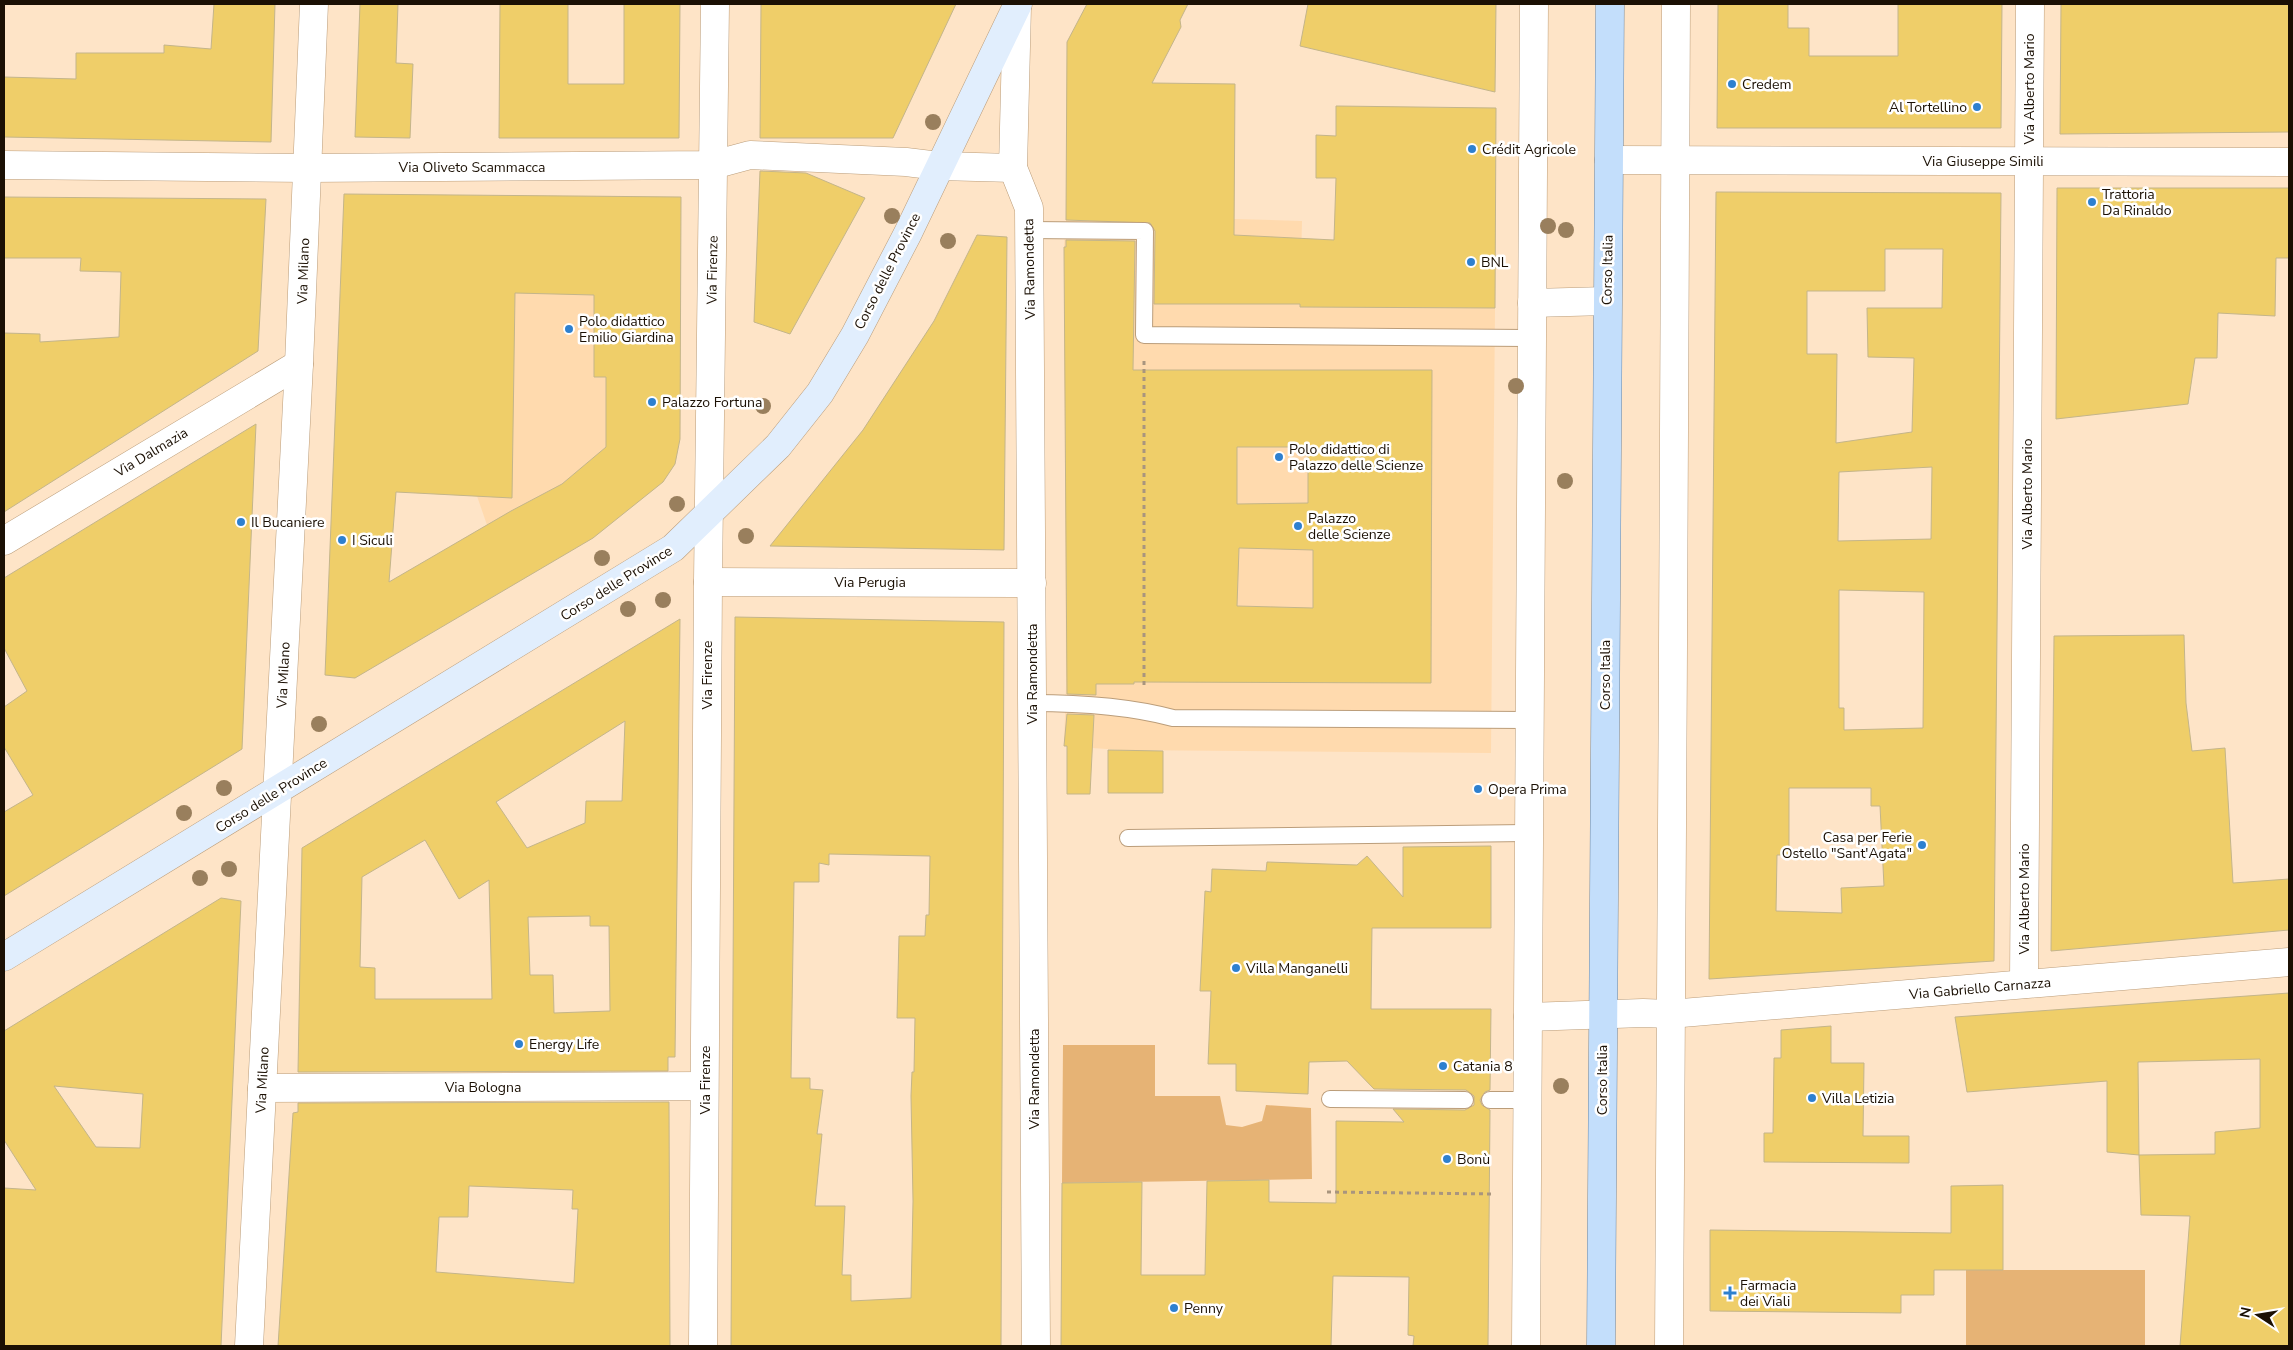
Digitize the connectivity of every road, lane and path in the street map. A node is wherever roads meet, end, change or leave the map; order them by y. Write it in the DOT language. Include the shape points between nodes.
graph roads {
  1 [pos="314,4"];
  2 [pos="715,4"];
  3 [pos="1534,4"];
  4 [pos="1610,4"];
  5 [pos="1676,4"];
  6 [pos="2030,4"];
  7 [pos="1018,5"];
  8 [pos="1609,160"];
  9 [pos="1678,161"];
  10 [pos="2029,161"];
  11 [pos="2289,162"];
  12 [pos="4,165"];
  13 [pos="713,165"];
  14 [pos="939,166"];
  15 [pos="308,168"];
  16 [pos="1013,168"];
  17 [pos="1029,230"];
  18 [pos="1607,301"];
  19 [pos="1532,303"];
  20 [pos="1144,336"];
  21 [pos="1532,338"];
  22 [pos="299,364"];
  23 [pos="709,513"];
  24 [pos="4,541"];
  25 [pos="708,582"];
  26 [pos="1032,582"];
  27 [pos="1032,703"];
  28 [pos="1144,710"];
  29 [pos="1530,720"];
  30 [pos="276,791"];
  31 [pos="1529,834"];
  32 [pos="1128,838"];
  33 [pos="4,957"];
  34 [pos="2289,962"];
  35 [pos="2024,984"];
  36 [pos="1603,1014"];
  37 [pos="1670,1014"];
  38 [pos="1528,1017"];
  39 [pos="704,1086"];
  40 [pos="262,1088"];
  41 [pos="1330,1099"];
  42 [pos="1465,1100"];
  43 [pos="1490,1100"];
  44 [pos="1528,1100"];
  45 [pos="1327,1192"];
  46 [pos="1489,1195"];
  47 [pos="249,1346"];
  48 [pos="703,1346"];
  49 [pos="1036,1346"];
  50 [pos="1526,1346"];
  51 [pos="1600,1346"];
  52 [pos="1669,1346"];
  1 -- 15 [label="street, Via Milano"];
  2 -- 13 [label="street, Via Firenze"];
  3 -- 19 [label="street"];
  4 -- 8 [label="main road, Corso Italia"];
  5 -- 9 [label="street"];
  6 -- 10 [label="street, Via Alberto Mario"];
  7 -- 14 [label="main road, Corso delle Province"];
  7 -- 16 [label="street, Via Ramondetta"];
  8 -- 9 [label="street, Via Giuseppe Simili"];
  8 -- 18 [label="main road, Corso Italia"];
  9 -- 10 [label="street, Via Giuseppe Simili"];
  9 -- 37 [label="street"];
  10 -- 11 [label="street, Via Giuseppe Simili"];
  10 -- 35 [label="street, Via Alberto Mario"];
  12 -- 15 [label="street, Via Oliveto Scammacca"];
  13 -- 14 [label="street, Via Oliveto Scammacca" via="750,155"];
  13 -- 15 [label="street, Via Oliveto Scammacca"];
  13 -- 23 [label="street, Via Firenze"];
  14 -- 16 [label="street, Via Oliveto Scammacca"];
  14 -- 23 [label="main road, Corso delle Province" via="855,335 820,393 778,446"];
  15 -- 22 [label="street, Via Milano"];
  16 -- 17 [label="street, Via Ramondetta" via="1029,208"];
  17 -- 20 [label="lane" via="1145,231"];
  17 -- 26 [label="street, Via Ramondetta"];
  18 -- 19 [label="street"];
  18 -- 36 [label="main road, Corso Italia"];
  19 -- 21 [label="street"];
  20 -- 21 [label="lane"];
  20 -- 28 [label="path"];
  21 -- 29 [label="street"];
  22 -- 24 [label="street, Via Dalmazia"];
  22 -- 30 [label="street, Via Milano"];
  23 -- 25 [label="street, Via Firenze"];
  23 -- 30 [label="main road, Corso delle Province" via="673,548"];
  25 -- 26 [label="street, Via Perugia"];
  25 -- 39 [label="street, Via Firenze"];
  26 -- 27 [label="street, Via Ramondetta"];
  27 -- 28 [label="lane"];
  27 -- 49 [label="street, Via Ramondetta"];
  28 -- 29 [label="lane" via="1173,718"];
  29 -- 31 [label="street"];
  30 -- 33 [label="main road, Corso delle Province"];
  30 -- 40 [label="street, Via Milano"];
  31 -- 32 [label="lane"];
  31 -- 38 [label="street"];
  34 -- 35 [label="street, Via Gabriello Carnazza"];
  35 -- 37 [label="street, Via Gabriello Carnazza"];
  36 -- 37 [label="street, Via Gabriello Carnazza"];
  36 -- 38 [label="street, Via Gabriello Carnazza"];
  36 -- 51 [label="main road, Corso Italia"];
  37 -- 52 [label="street"];
  38 -- 44 [label="street"];
  39 -- 40 [label="street, Via Bologna"];
  39 -- 48 [label="street, Via Firenze"];
  40 -- 47 [label="street, Via Milano"];
  41 -- 42 [label="lane"];
  43 -- 44 [label="lane"];
  44 -- 50 [label="street"];
  45 -- 46 [label="path"];
}
